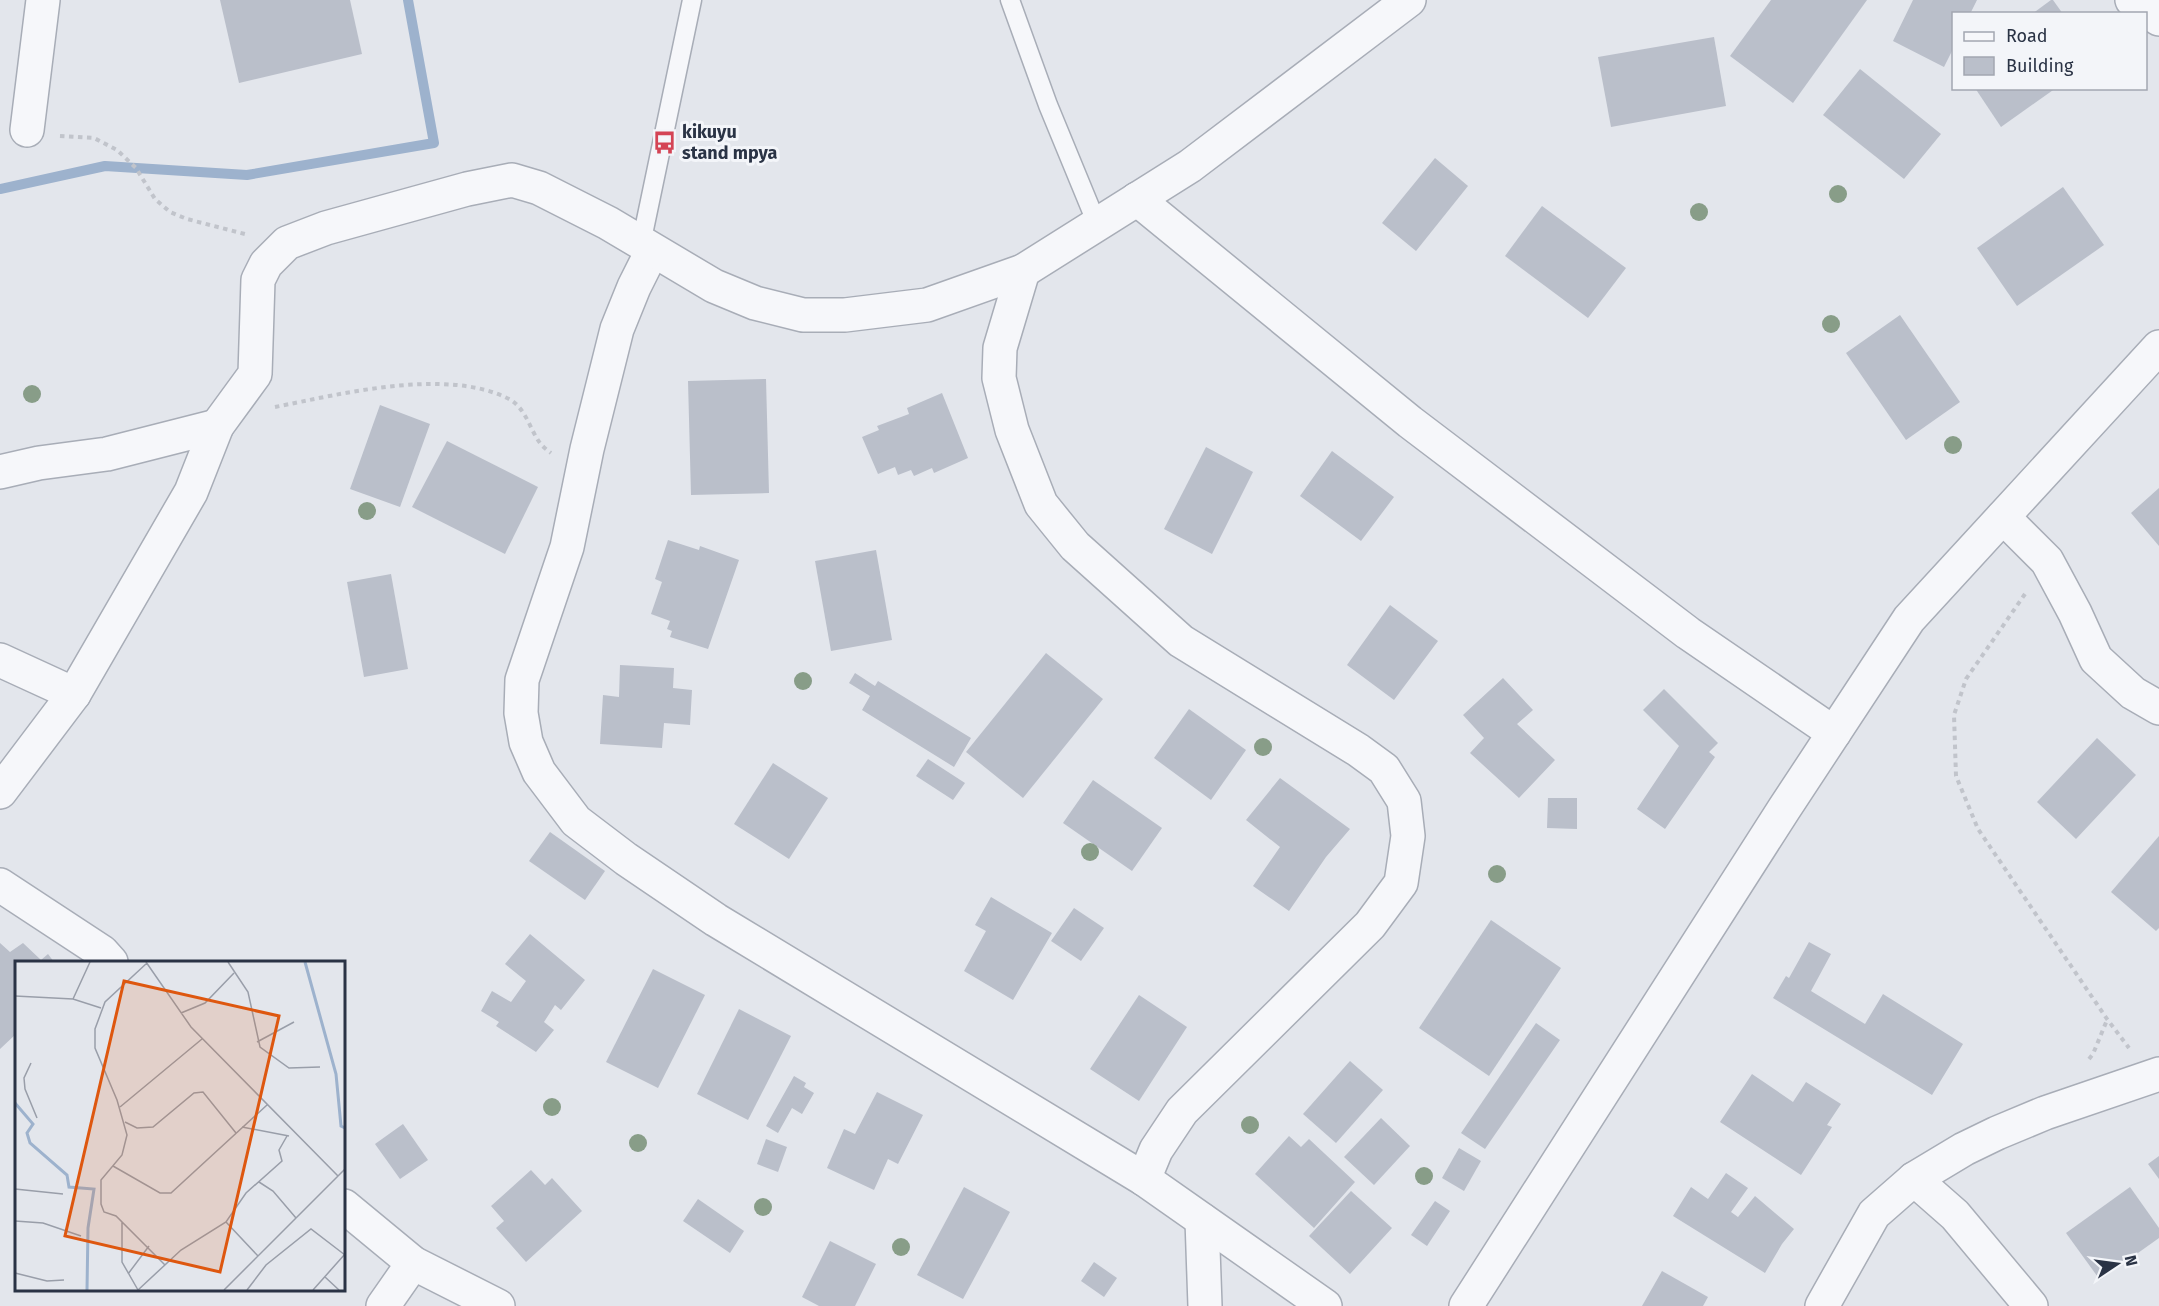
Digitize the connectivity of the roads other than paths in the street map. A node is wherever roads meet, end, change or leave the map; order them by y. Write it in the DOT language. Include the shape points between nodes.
graph roads {
  1 [pos="43,0"];
  2 [pos="692,0"];
  3 [pos="1010,0"];
  4 [pos="1409,0"];
  5 [pos="2132,0"];
  6 [pos="2159,19"];
  7 [pos="27,130"];
  8 [pos="1137,199"];
  9 [pos="1097,224"];
  10 [pos="646,248"];
  11 [pos="1023,271"];
  12 [pos="2159,347"];
  13 [pos="217,426"];
  14 [pos="0,472"];
  15 [pos="2003,517"];
  16 [pos="0,660"];
  17 [pos="74,694"];
  18 [pos="2159,708"];
  19 [pos="1834,733"];
  20 [pos="0,792"];
  21 [pos="0,885"];
  22 [pos="109,961"];
  23 [pos="2155,1076"];
  24 [pos="1144,1179"];
  25 [pos="1914,1179"];
  26 [pos="345,1207"];
  27 [pos="1202,1220"];
  28 [pos="413,1263"];
  29 [pos="383,1306"];
  30 [pos="498,1306"];
  31 [pos="1205,1306"];
  32 [pos="1325,1306"];
  33 [pos="1466,1306"];
  34 [pos="1822,1306"];
  35 [pos="2031,1306"];
  1 -- 7 [label="street"];
  2 -- 10 [label="lane"];
  3 -- 9 [label="lane"];
  4 -- 8 [label="street" via="1190,166"];
  5 -- 6 [label="street"];
  8 -- 9 [label="street"];
  8 -- 19 [label="street" via="1419,429 1688,633"];
  9 -- 11 [label="street"];
  10 -- 11 [label="street" via="724,291 803,315 845,315 927,305"];
  10 -- 13 [label="street" via="608,223 539,188 512,180 347,222 287,243 266,264 258,280 255,374"];
  10 -- 24 [label="street" via="617,329 567,548 522,680 521,713 526,742 539,772 576,821 716,920"];
  11 -- 24 [label="street" via="1000,348 999,378 1012,430 1041,504 1075,546 1181,641 1358,750 1384,769 1404,801 1408,836 1401,883 1370,925 1182,1111 1156,1150"];
  12 -- 15 [label="street"];
  13 -- 14 [label="street" via="98,455"];
  13 -- 17 [label="street" via="191,492"];
  15 -- 18 [label="street" via="2047,561 2096,659 2133,693"];
  15 -- 19 [label="street" via="1909,619"];
  16 -- 17 [label="street"];
  17 -- 20 [label="street"];
  19 -- 33 [label="street"];
  21 -- 22 [label="street" via="102,952"];
  23 -- 25 [label="street" via="1997,1133"];
  24 -- 27 [label="street"];
  25 -- 34 [label="street" via="1874,1214"];
  25 -- 35 [label="street" via="1955,1215"];
  26 -- 28 [label="street"];
  27 -- 31 [label="street"];
  27 -- 32 [label="street"];
  28 -- 29 [label="street"];
  28 -- 30 [label="street"];
}
